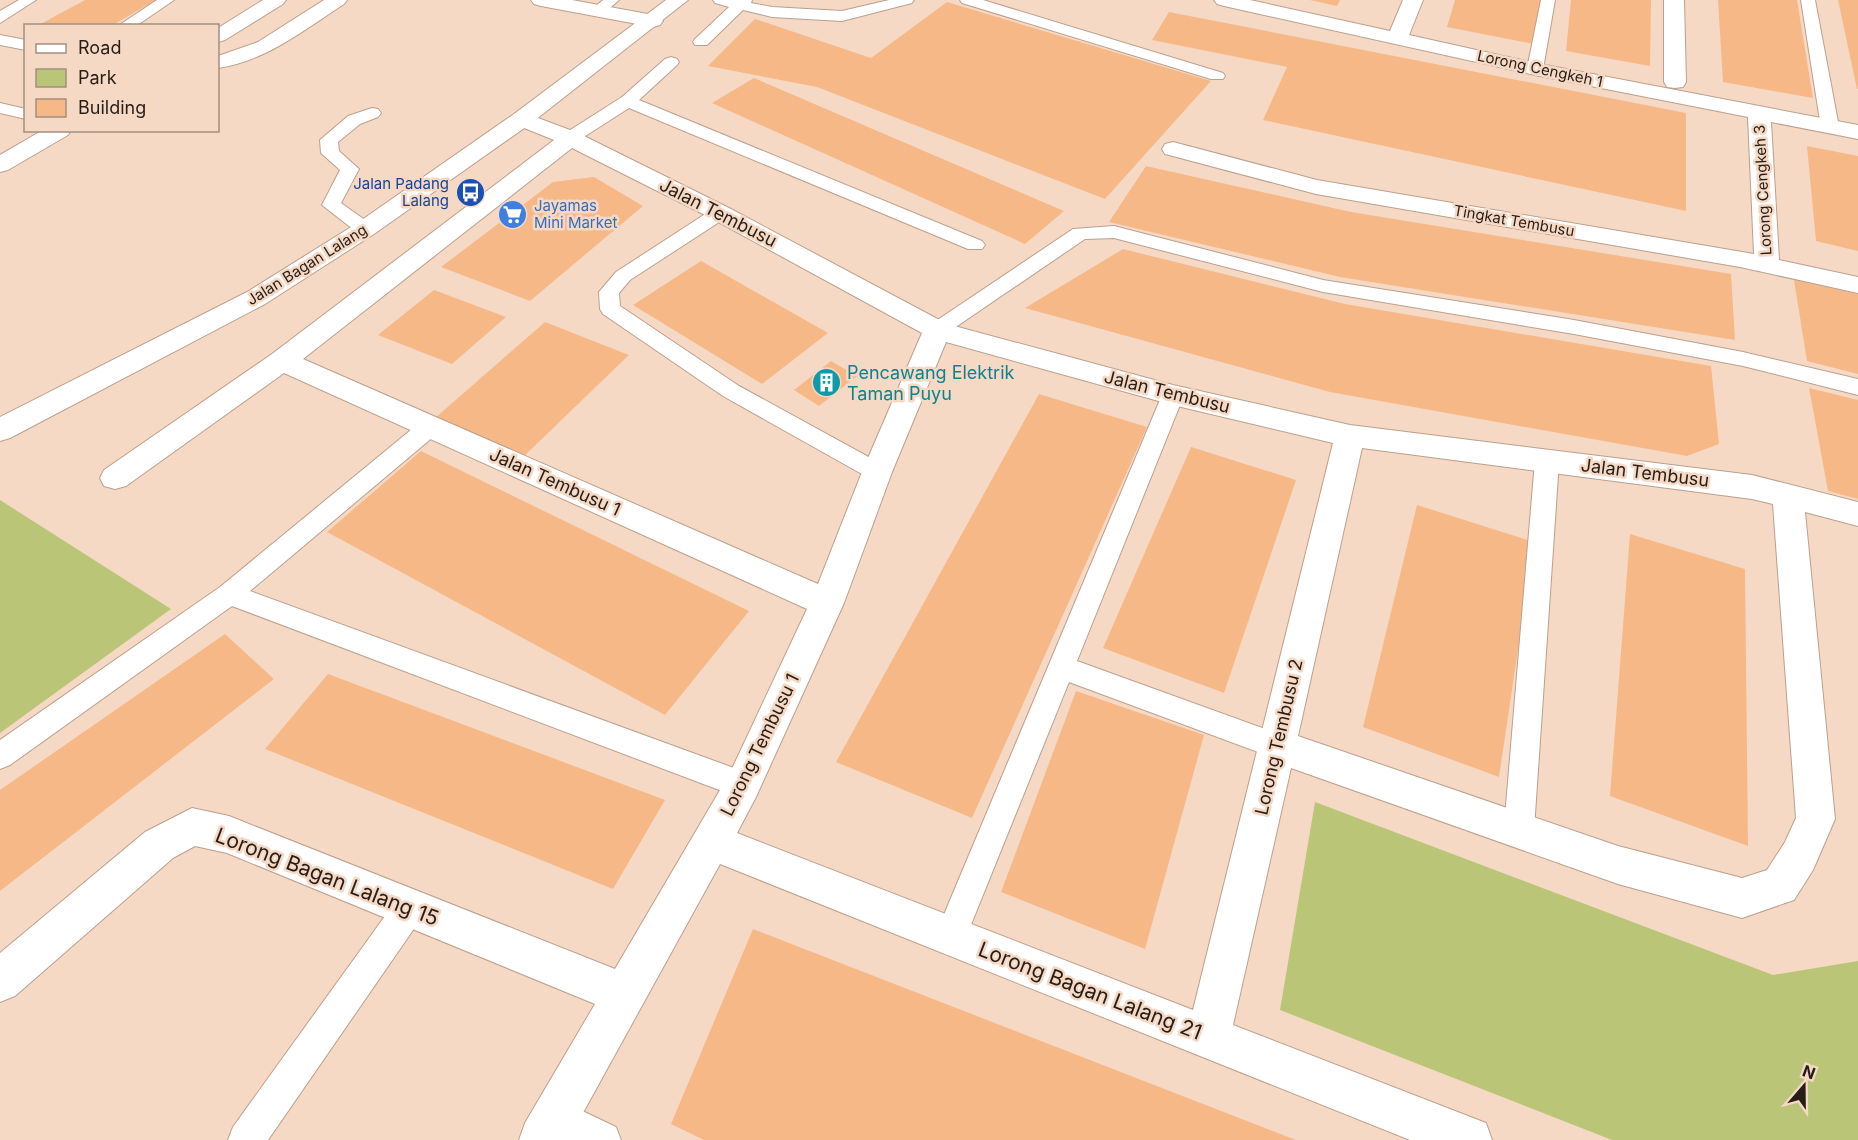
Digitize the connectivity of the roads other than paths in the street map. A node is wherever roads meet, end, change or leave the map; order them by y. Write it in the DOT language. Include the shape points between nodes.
graph roads {
  1 [pos="28,0"];
  2 [pos="167,0"];
  3 [pos="276,0"];
  4 [pos="337,0"];
  5 [pos="541,0"];
  6 [pos="678,0"];
  7 [pos="720,0"];
  8 [pos="907,0"];
  9 [pos="967,0"];
  10 [pos="1224,0"];
  11 [pos="1413,0"];
  12 [pos="1548,0"];
  13 [pos="1674,0"];
  14 [pos="1808,0"];
  15 [pos="743,2"];
  16 [pos="605,5"];
  17 [pos="0,18"];
  18 [pos="653,21"];
  19 [pos="128,24"];
  20 [pos="219,35"];
  21 [pos="1398,37"];
  22 [pos="0,40"];
  23 [pos="701,42"];
  24 [pos="24,45"];
  25 [pos="219,62"];
  26 [pos="671,62"];
  27 [pos="1535,69"];
  28 [pos="1217,76"];
  29 [pos="1676,82"];
  30 [pos="628,101"];
  31 [pos="0,108"];
  32 [pos="372,113"];
  33 [pos="24,114"];
  34 [pos="1759,114"];
  35 [pos="522,119"];
  36 [pos="1830,127"];
  37 [pos="57,132"];
  38 [pos="1858,132"];
  39 [pos="570,138"];
  40 [pos="1173,149"];
  41 [pos="0,165"];
  42 [pos="720,213"];
  43 [pos="365,229"];
  44 [pos="975,245"];
  45 [pos="1767,265"];
  46 [pos="1858,285"];
  47 [pos="938,330"];
  48 [pos="282,361"];
  49 [pos="1858,387"];
  50 [pos="1173,396"];
  51 [pos="431,426"];
  52 [pos="0,430"];
  53 [pos="1350,436"];
  54 [pos="1547,461"];
  55 [pos="877,472"];
  56 [pos="115,478"];
  57 [pos="1788,495"];
  58 [pos="1858,514"];
  59 [pos="230,594"];
  60 [pos="826,603"];
  61 [pos="1061,667"];
  62 [pos="1277,746"];
  63 [pos="0,756"];
  64 [pos="743,785"];
  65 [pos="1520,829"];
  66 [pos="711,842"];
  67 [pos="409,909"];
  68 [pos="951,936"];
  69 [pos="0,981"];
  70 [pos="625,993"];
  71 [pos="1208,1037"];
  72 [pos="549,1128"];
  73 [pos="246,1140"];
  74 [pos="603,1140"];
  75 [pos="1469,1140"];
  1 -- 17 [label="lane"];
  2 -- 19 [label="lane"];
  3 -- 20 [label="street"];
  4 -- 25 [label="street" via="260,48"];
  5 -- 16 [label="street"];
  6 -- 18 [label="street, Jalan Bagan Lalang"];
  7 -- 15 [label="lane"];
  8 -- 15 [label="lane" via="842,16 772,12"];
  9 -- 28 [label="lane"];
  10 -- 21 [label="street, Lorong Cengkeh 1"];
  11 -- 21 [label="street"];
  12 -- 27 [label="lane"];
  13 -- 29 [label="street"];
  14 -- 36 [label="lane"];
  15 -- 23 [label="lane"];
  16 -- 18 [label="street"];
  18 -- 35 [label="street, Jalan Bagan Lalang"];
  21 -- 27 [label="street, Lorong Cengkeh 1"];
  22 -- 24 [label="lane"];
  26 -- 30 [label="lane"];
  27 -- 34 [label="street, Lorong Cengkeh 1"];
  30 -- 39 [label="lane"];
  30 -- 44 [label="lane"];
  31 -- 33 [label="lane"];
  32 -- 43 [label="lane" via="354,120 329,140 330,153 350,169 331,206"];
  34 -- 36 [label="street, Lorong Cengkeh 1"];
  34 -- 45 [label="street, Lorong Cengkeh 3"];
  35 -- 39 [label="street, Jalan Tembusu"];
  35 -- 43 [label="street, Jalan Bagan Lalang"];
  36 -- 38 [label="street, Lorong Cengkeh 1"];
  37 -- 41 [label="street"];
  39 -- 42 [label="street, Jalan Tembusu"];
  39 -- 48 [label="street"];
  40 -- 45 [label="street, Tingkat Tembusu" via="1316,187"];
  42 -- 47 [label="street, Jalan Tembusu"];
  42 -- 55 [label="lane" via="623,276 609,291 610,309 731,391"];
  43 -- 52 [label="street, Jalan Bagan Lalang" via="256,298"];
  45 -- 46 [label="street, Tingkat Tembusu"];
  47 -- 49 [label="lane" via="1080,233 1114,232 1323,286 1709,352"];
  47 -- 50 [label="street, Jalan Tembusu"];
  47 -- 55 [label="street, Lorong Tembusu 1"];
  48 -- 51 [label="street, Jalan Tembusu 1"];
  48 -- 56 [label="street"];
  50 -- 53 [label="street, Jalan Tembusu"];
  50 -- 61 [label="lane"];
  51 -- 59 [label="lane"];
  51 -- 60 [label="street, Jalan Tembusu 1"];
  53 -- 54 [label="street, Jalan Tembusu"];
  53 -- 62 [label="street, Lorong Tembusu 2"];
  54 -- 57 [label="street, Jalan Tembusu"];
  54 -- 65 [label="lane"];
  55 -- 60 [label="street, Lorong Tembusu 1"];
  57 -- 58 [label="street, Jalan Tembusu"];
  57 -- 65 [label="street" via="1816,819 1780,886 1742,898 1618,865"];
  59 -- 63 [label="lane"];
  59 -- 64 [label="lane"];
  60 -- 64 [label="street, Lorong Tembusu 1"];
  61 -- 62 [label="lane"];
  61 -- 68 [label="lane"];
  62 -- 65 [label="street"];
  62 -- 71 [label="street, Lorong Tembusu 2"];
  64 -- 66 [label="street, Lorong Tembusu 1"];
  66 -- 68 [label="street, Lorong Bagan Lalang 21"];
  66 -- 70 [label="street, Lorong Tembusu 1"];
  67 -- 69 [label="street, Lorong Bagan Lalang 15" via="229,835 192,827 159,845"];
  67 -- 70 [label="street, Lorong Bagan Lalang 15"];
  67 -- 73 [label="lane"];
  68 -- 71 [label="street, Lorong Bagan Lalang 21"];
  70 -- 72 [label="street, Lorong Tembusu 1"];
  71 -- 75 [label="street, Lorong Bagan Lalang 21"];
  72 -- 74 [label="lane"];
}
